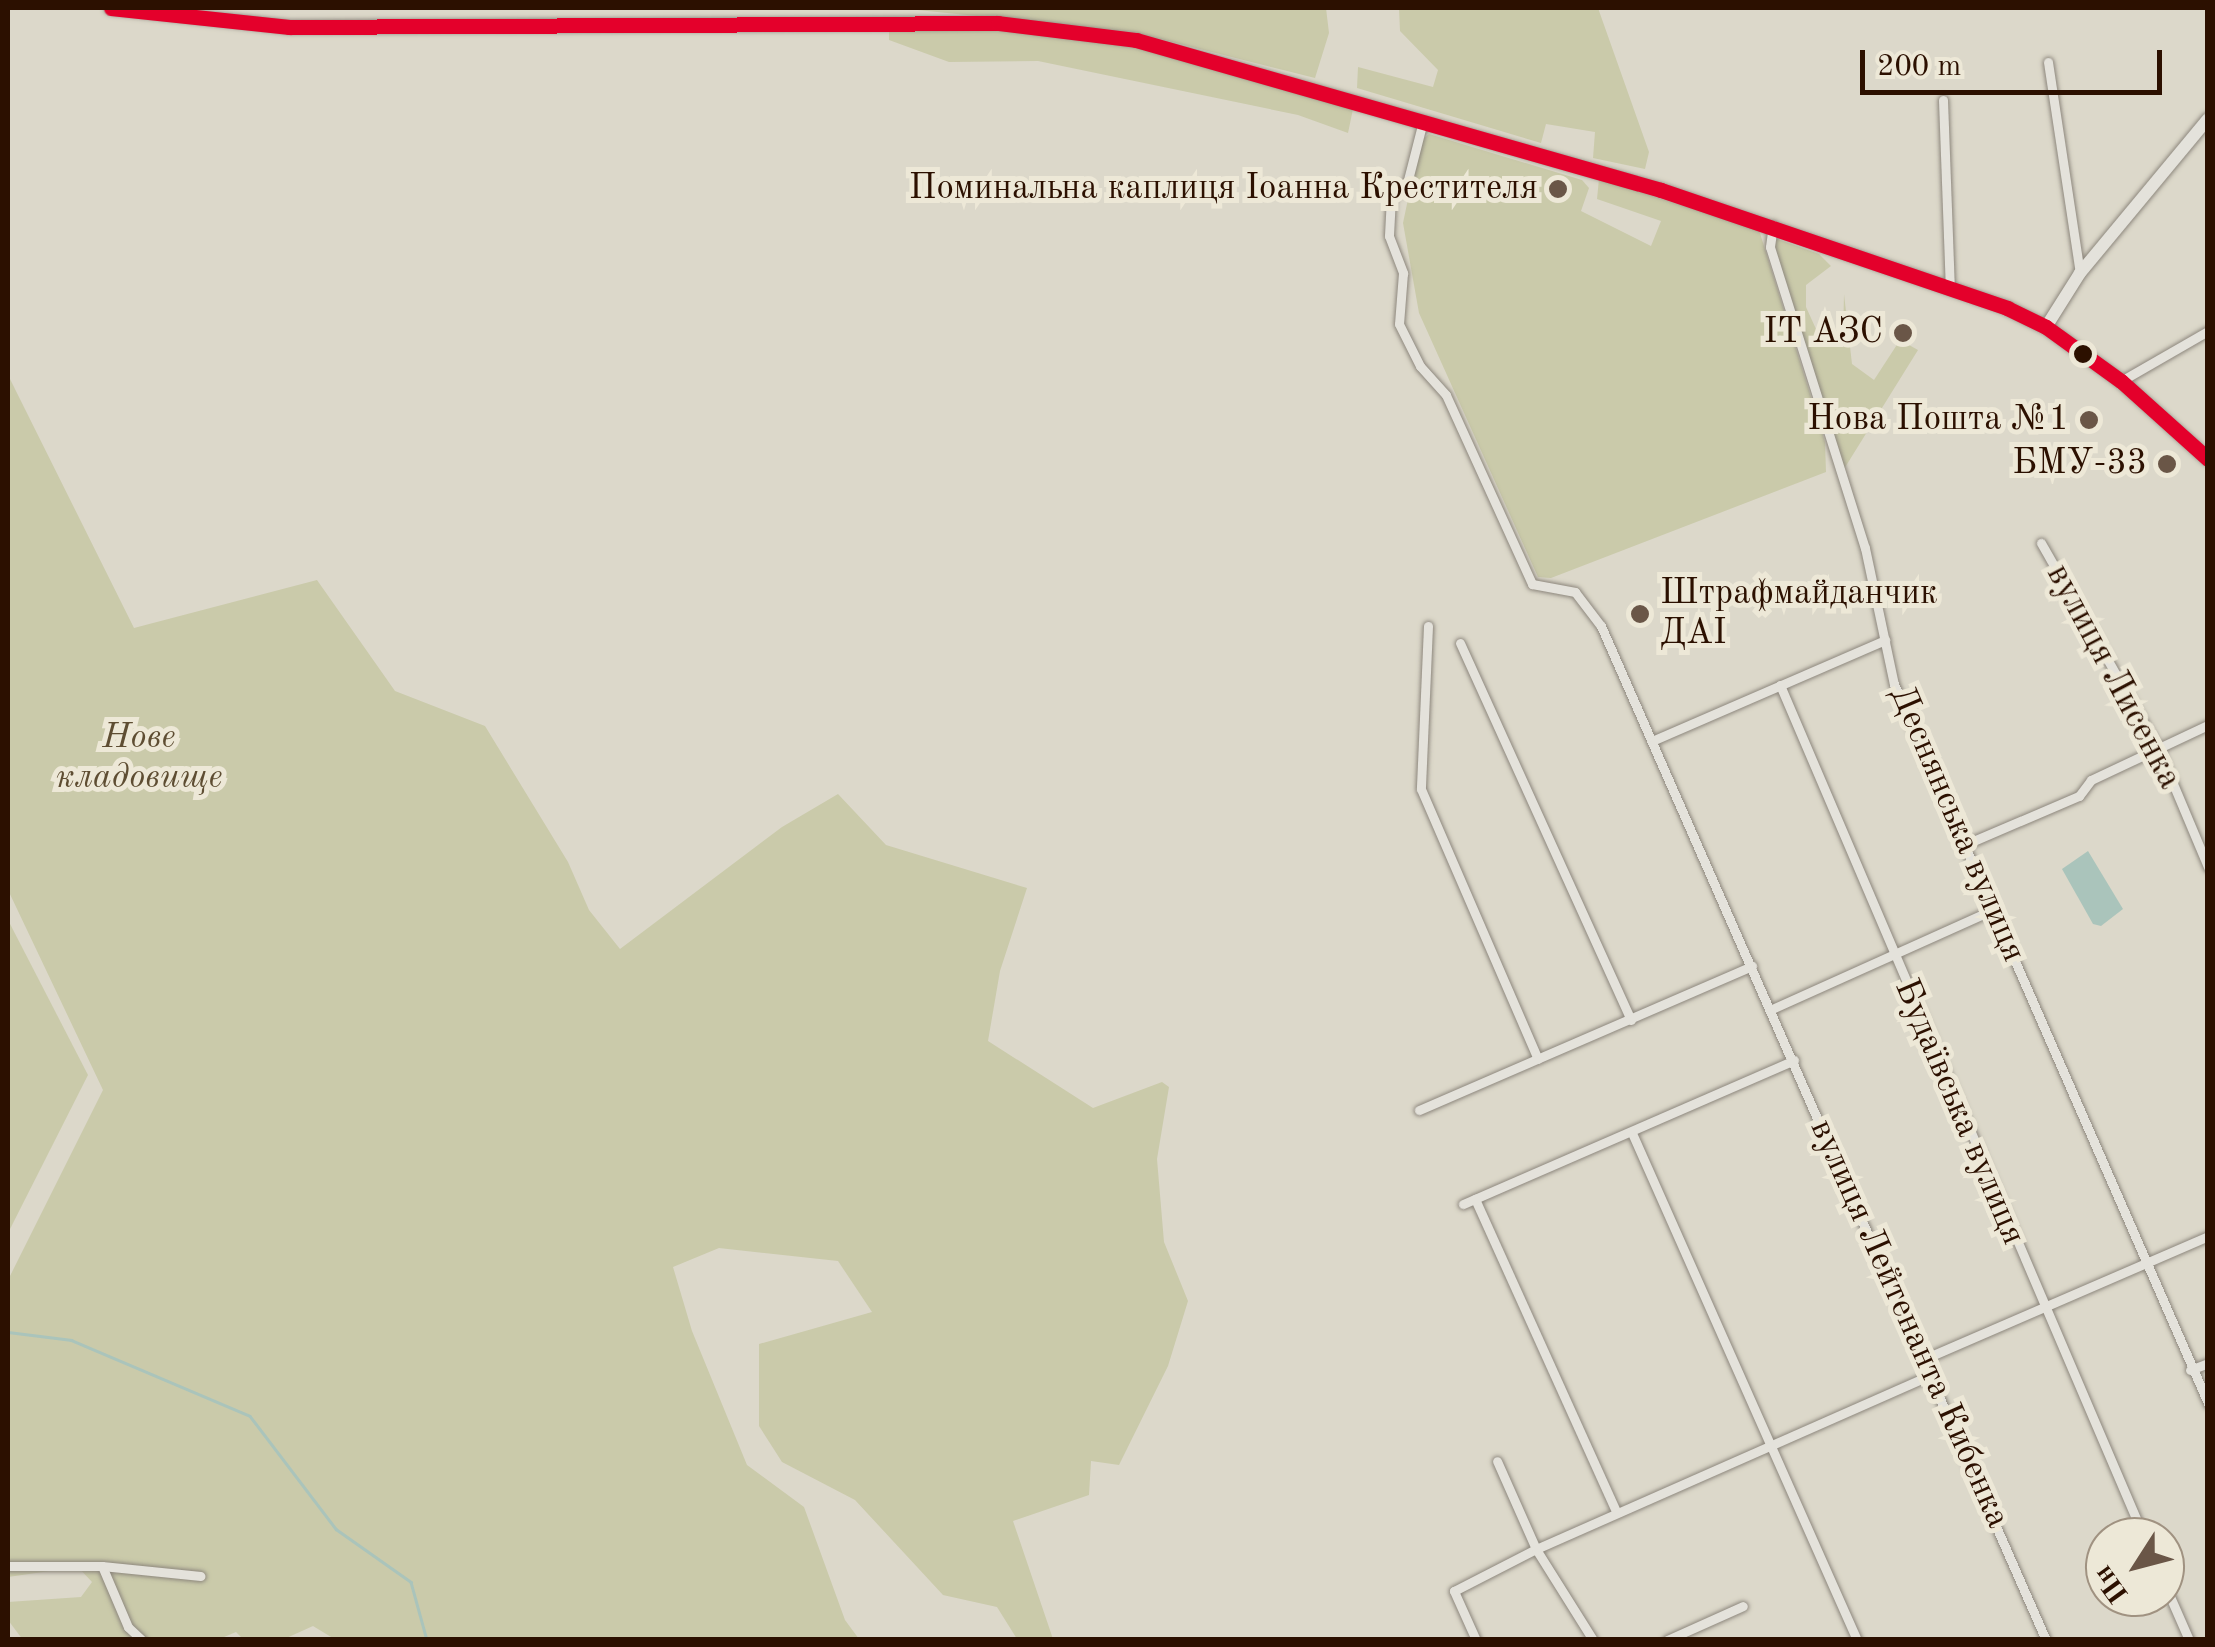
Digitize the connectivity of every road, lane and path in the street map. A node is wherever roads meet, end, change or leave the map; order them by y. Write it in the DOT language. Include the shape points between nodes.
graph roads {
  1 [pos="110,8"];
  2 [pos="2048,62"];
  3 [pos="1943,100"];
  4 [pos="2208,119"];
  5 [pos="1423,120"];
  6 [pos="1773,225"];
  7 [pos="2080,274"];
  8 [pos="1950,287"];
  9 [pos="2046,328"];
  10 [pos="2208,331"];
  11 [pos="2121,381"];
  12 [pos="2208,459"];
  13 [pos="2041,543"];
  14 [pos="1428,626"];
  15 [pos="1885,640"];
  16 [pos="1460,643"];
  17 [pos="1780,685"];
  18 [pos="2208,725"];
  19 [pos="1654,740"];
  20 [pos="2158,748"];
  21 [pos="1964,845"];
  22 [pos="2208,867"];
  23 [pos="1994,909"];
  24 [pos="1891,954"];
  25 [pos="1752,966"];
  26 [pos="1772,1009"];
  27 [pos="1632,1020"];
  28 [pos="1538,1060"];
  29 [pos="1794,1060"];
  30 [pos="1419,1110"];
  31 [pos="1632,1133"];
  32 [pos="1475,1199"];
  33 [pos="1463,1204"];
  34 [pos="2208,1236"];
  35 [pos="2145,1261"];
  36 [pos="2042,1306"];
  37 [pos="1924,1359"];
  38 [pos="2208,1363"];
  39 [pos="2190,1370"];
  40 [pos="1932,1375"];
  41 [pos="2208,1403"];
  42 [pos="1771,1442"];
  43 [pos="1497,1460"];
  44 [pos="1616,1512"];
  45 [pos="2135,1517"];
  46 [pos="1536,1549"];
  47 [pos="8,1566"];
  48 [pos="102,1566"];
  49 [pos="200,1576"];
  50 [pos="1743,1606"];
  51 [pos="2179,1617"];
  52 [pos="142,1640"];
  53 [pos="1476,1640"];
  54 [pos="1593,1640"];
  55 [pos="1667,1640"];
  56 [pos="1857,1640"];
  57 [pos="2046,1640"];
  58 [pos="2189,1640"];
  1 -- 5 [label="street" via="288,27 998,23 1136,40"];
  2 -- 7 [label="street"];
  3 -- 8 [label="street"];
  4 -- 7 [label="street"];
  5 -- 6 [label="street"];
  5 -- 19 [label="street" via="1406,184 1391,198 1389,236 1403,273 1400,324 1420,366 1446,395 1532,584 1575,592 1587,605"];
  6 -- 8 [label="street"];
  6 -- 15 [label="street, Деснянська вулиця" via="1770,247 1866,548"];
  7 -- 9 [label="street"];
  8 -- 9 [label="street"];
  9 -- 11 [label="street"];
  10 -- 11 [label="street"];
  11 -- 12 [label="street"];
  13 -- 20 [label="street, вулиця Лисенка"];
  14 -- 28 [label="street" via="1421,789"];
  15 -- 17 [label="street"];
  15 -- 21 [label="street, Деснянська вулиця" via="1894,684"];
  16 -- 27 [label="street"];
  17 -- 19 [label="street"];
  17 -- 24 [label="street, Будаївська вулиця"];
  18 -- 20 [label="street"];
  19 -- 25 [label="street"];
  20 -- 21 [label="street" via="2091,780 2079,796"];
  20 -- 22 [label="street, вулиця Лисенка"];
  21 -- 23 [label="street, Деснянська вулиця"];
  23 -- 24 [label="street"];
  23 -- 35 [label="street, Деснянська вулиця"];
  24 -- 26 [label="street"];
  24 -- 36 [label="street, Будаївська вулиця"];
  25 -- 26 [label="street, вулиця Лейтенанта Кибенка"];
  25 -- 27 [label="street"];
  26 -- 29 [label="street, вулиця Лейтенанта Кибенка"];
  27 -- 28 [label="street"];
  28 -- 30 [label="street"];
  29 -- 31 [label="street"];
  29 -- 37 [label="street, вулиця Лейтенанта Кибенка"];
  31 -- 32 [label="street"];
  31 -- 42 [label="street"];
  32 -- 33 [label="street"];
  32 -- 44 [label="street"];
  34 -- 35 [label="street"];
  35 -- 36 [label="street"];
  35 -- 39 [label="street, Деснянська вулиця"];
  36 -- 37 [label="street"];
  36 -- 45 [label="street, Будаївська вулиця"];
  37 -- 40 [label="street, вулиця Лейтенанта Кибенка"];
  38 -- 39 [label="street"];
  39 -- 41 [label="street, Деснянська вулиця"];
  40 -- 42 [label="street"];
  40 -- 57 [label="street, вулиця Лейтенанта Кибенка"];
  42 -- 44 [label="street"];
  42 -- 56 [label="street"];
  43 -- 46 [label="street"];
  44 -- 46 [label="street"];
  46 -- 53 [label="street" via="1454,1591"];
  46 -- 54 [label="street"];
  47 -- 48 [label="street"];
  48 -- 49 [label="street"];
  48 -- 52 [label="street" via="128,1627"];
  50 -- 55 [label="street"];
  51 -- 58 [label="street"];
}
